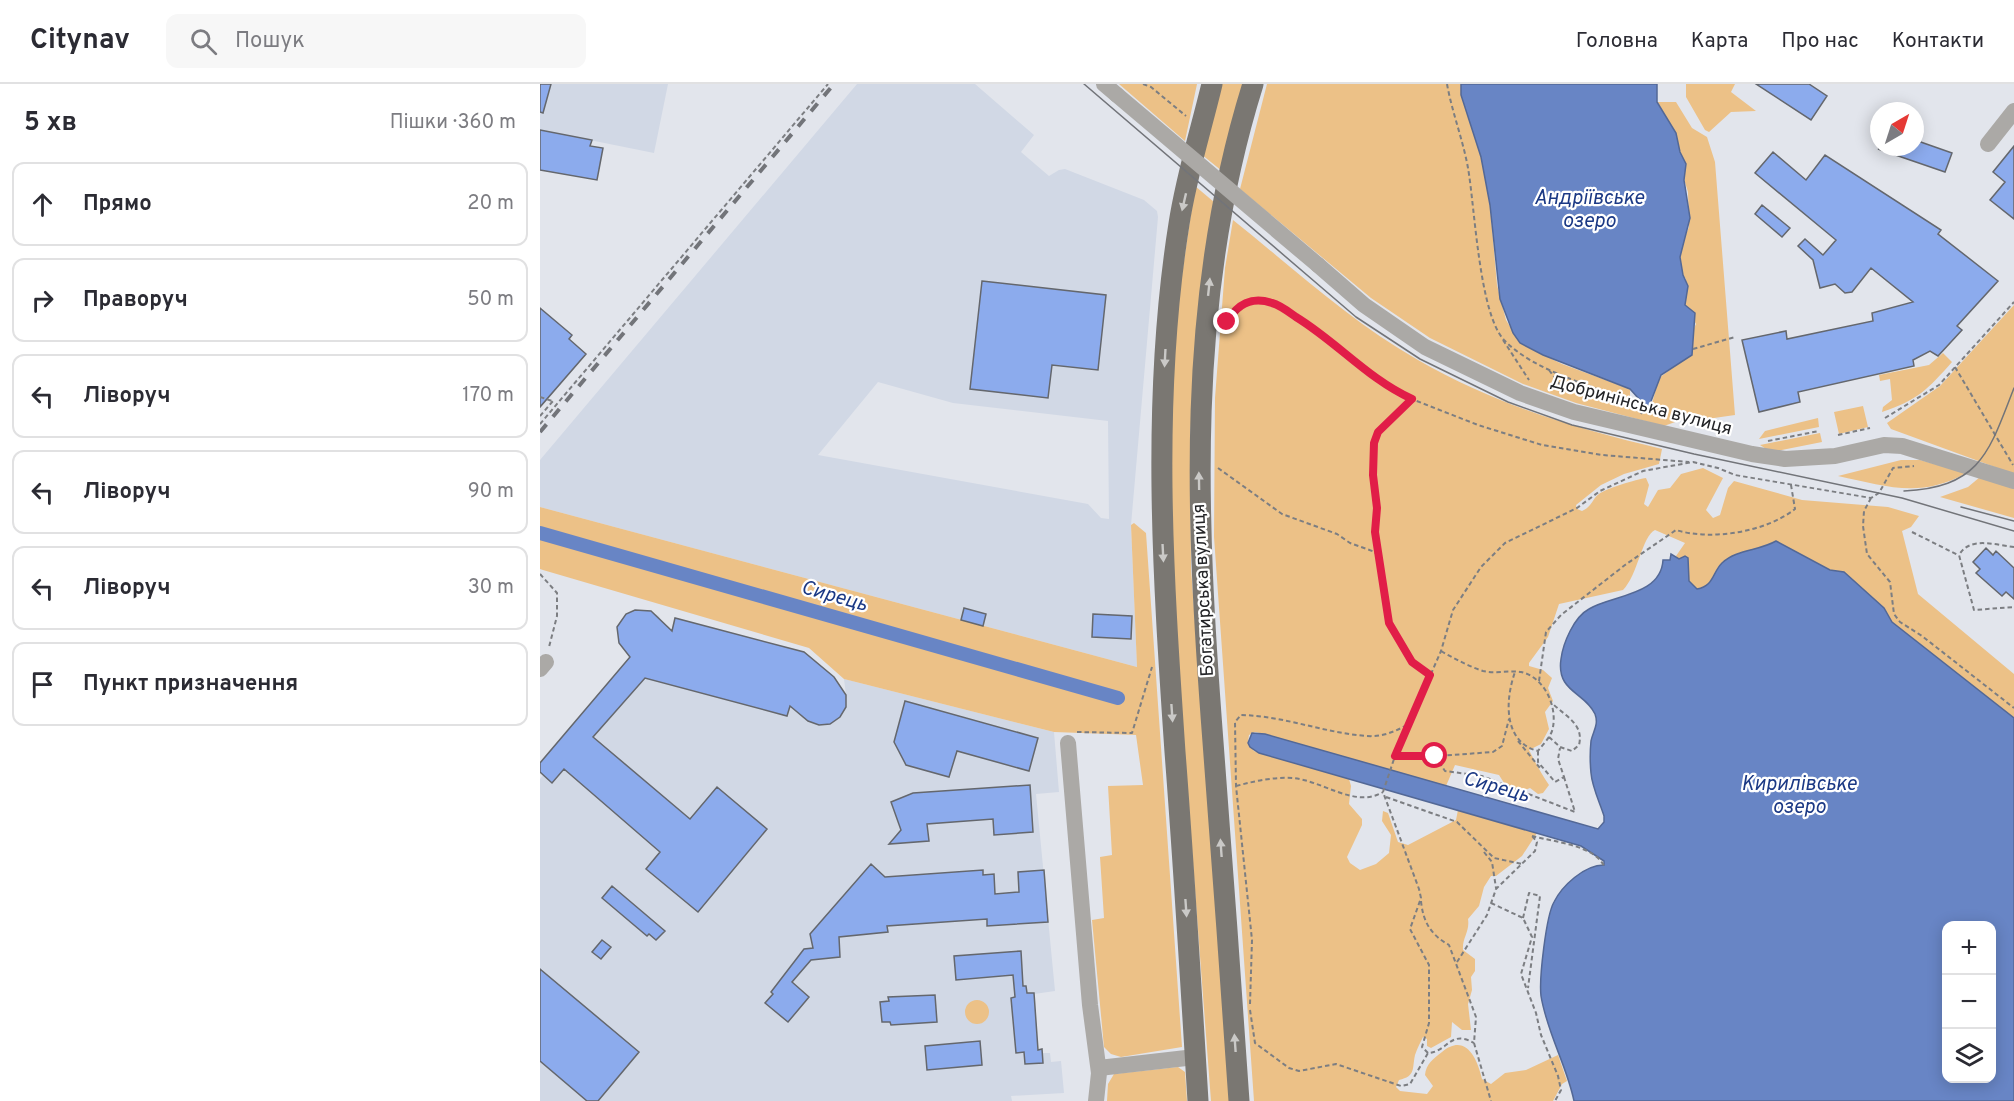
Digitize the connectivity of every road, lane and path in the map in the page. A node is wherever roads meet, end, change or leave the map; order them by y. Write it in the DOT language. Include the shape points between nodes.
graph roads {
  1 [pos="828,84"];
  2 [pos="1104,84"];
  3 [pos="1143,84"];
  4 [pos="1212,84"];
  5 [pos="1253,84"];
  6 [pos="1447,84"];
  7 [pos="2014,111"];
  8 [pos="1192,122"];
  9 [pos="1988,144"];
  10 [pos="2014,302"];
  11 [pos="1223,332"];
  12 [pos="1735,337"];
  13 [pos="1503,339"];
  14 [pos="1693,349"];
  15 [pos="1548,368"];
  16 [pos="1955,368"];
  17 [pos="1532,383"];
  18 [pos="1569,396"];
  19 [pos="540,397"];
  20 [pos="1412,399"];
  21 [pos="553,401"];
  22 [pos="558,403"];
  23 [pos="1635,403"];
  24 [pos="540,416"];
  25 [pos="1885,418"];
  26 [pos="540,424"];
  27 [pos="1870,428"];
  28 [pos="1819,431"];
  29 [pos="1839,435"];
  30 [pos="1760,443"];
  31 [pos="1693,462"];
  32 [pos="2014,467"];
  33 [pos="1218,468"];
  34 [pos="1921,468"];
  35 [pos="2014,481"];
  36 [pos="1791,484"];
  37 [pos="1871,498"];
  38 [pos="1912,532"];
  39 [pos="2014,547"];
  40 [pos="1959,555"];
  41 [pos="1379,560"];
  42 [pos="540,574"];
  43 [pos="2014,607"];
  44 [pos="1441,651"];
  45 [pos="1155,660"];
  46 [pos="543,665"];
  47 [pos="1515,672"];
  48 [pos="1430,675"];
  49 [pos="1539,681"];
  50 [pos="1554,705"];
  51 [pos="2014,708"];
  52 [pos="1509,716"];
  53 [pos="1408,724"];
  54 [pos="1549,737"];
  55 [pos="1516,738"];
  56 [pos="1068,743"];
  57 [pos="1560,747"];
  58 [pos="1538,751"];
  59 [pos="1395,756"];
  60 [pos="1435,756"];
  61 [pos="1543,771"];
  62 [pos="1564,777"];
  63 [pos="1236,786"];
  64 [pos="1384,794"];
  65 [pos="1480,847"];
  66 [pos="1522,864"];
  67 [pos="1605,868"];
  68 [pos="1496,889"];
  69 [pos="1420,898"];
  70 [pos="1491,903"];
  71 [pos="1523,918"];
  72 [pos="1457,962"];
  73 [pos="1528,988"];
  74 [pos="1474,1043"];
  75 [pos="1428,1053"];
  76 [pos="1195,1057"];
  77 [pos="1099,1068"];
  78 [pos="1096,1101"];
  79 [pos="1198,1101"];
  80 [pos="1239,1101"];
  81 [pos="1491,1101"];
  82 [pos="1555,1101"];
  1 -- 22 [label="path"];
  2 -- 35 [label="street, Добринінська вулиця, bridge" via="1364,305 1425,347 1520,393 1574,412 1752,454 1785,459 1902,446"];
  3 -- 8 [label="path" via="1178,107"];
  4 -- 76 [label="main road, one-way" via="1179,222 1161,430 1168,655"];
  80 -- 5 [label="main road, Богатирська вулиця, one-way" via="1204,624 1198,435 1209,281 1219,221"];
  6 -- 13 [label="path" via="1468,165 1482,286"];
  7 -- 9 [label="street"];
  10 -- 16 [label="path"];
  11 -- 20 [label="path" via="1241,304 1272,303 1312,327 1373,377"];
  12 -- 14 [label="path"];
  13 -- 15 [label="path" via="1530,360"];
  13 -- 17 [label="path"];
  15 -- 18 [label="path"];
  15 -- 23 [label="path"];
  16 -- 25 [label="path" via="1939,385"];
  16 -- 32 [label="path"];
  19 -- 21 [label="path"];
  20 -- 31 [label="path" via="1542,445 1602,455"];
  20 -- 41 [label="path" via="1378,432 1374,443"];
  21 -- 22 [label="path"];
  21 -- 24 [label="path"];
  22 -- 26 [label="path"];
  27 -- 29 [label="path"];
  28 -- 30 [label="path"];
  31 -- 36 [label="path" via="1734,475"];
  31 -- 44 [label="path" via="1643,471 1505,543 1481,567 1453,610"];
  33 -- 41 [label="path" via="1282,514 1375,552"];
  34 -- 37 [label="path" via="1893,468 1879,494"];
  36 -- 37 [label="path"];
  36 -- 49 [label="path" via="1795,509 1780,521 1717,536 1676,530 1561,615 1546,632"];
  37 -- 51 [label="path" via="1864,511 1867,554 1890,582 1894,614"];
  38 -- 40 [label="path"];
  39 -- 40 [label="path" via="1973,543"];
  40 -- 43 [label="path" via="1974,610"];
  41 -- 48 [label="path" via="1389,623 1412,662"];
  42 -- 46 [label="path" via="557,593 557,616"];
  44 -- 47 [label="path" via="1487,672"];
  44 -- 48 [label="path"];
  45 -- 56 [label="path" via="1132,733 1075,732"];
  47 -- 49 [label="path"];
  47 -- 52 [label="path"];
  48 -- 53 [label="path"];
  49 -- 50 [label="path"];
  50 -- 54 [label="path"];
  50 -- 57 [label="path" via="1579,727 1581,737 1572,751"];
  52 -- 55 [label="path"];
  52 -- 60 [label="path" via="1502,746 1493,752"];
  53 -- 59 [label="path"];
  53 -- 63 [label="path" via="1394,732 1367,736 1278,717 1241,715 1235,722"];
  54 -- 57 [label="path"];
  54 -- 58 [label="path"];
  55 -- 58 [label="path"];
  55 -- 61 [label="path"];
  56 -- 77 [label="street"];
  57 -- 62 [label="path" via="1558,759"];
  58 -- 61 [label="path"];
  59 -- 60 [label="path"];
  59 -- 64 [label="path"];
  60 -- 62 [label="path" via="1445,771 1482,776 1575,812"];
  61 -- 62 [label="path" via="1555,782"];
  63 -- 64 [label="path" via="1258,779 1294,778 1358,797 1372,799"];
  63 -- 75 [label="path" via="1252,940 1250,1005 1255,1044 1299,1071 1336,1064 1401,1086 1410,1084"];
  64 -- 65 [label="path" via="1457,822"];
  64 -- 69 [label="path"];
  65 -- 66 [label="path" via="1494,858"];
  65 -- 68 [label="path" via="1492,862"];
  66 -- 67 [label="path" via="1535,851 1537,842 1532,836 1594,854"];
  66 -- 68 [label="path"];
  68 -- 70 [label="path"];
  69 -- 72 [label="path" via="1423,916 1434,937 1449,945"];
  69 -- 75 [label="path" via="1410,929 1429,965 1429,1023 1422,1047"];
  70 -- 71 [label="path"];
  70 -- 72 [label="path"];
  71 -- 73 [label="path" via="1532,937 1521,974"];
  71 -- 73 [label="path" via="1529,893 1540,896"];
  72 -- 74 [label="path" via="1476,1017"];
  73 -- 82 [label="path" via="1558,1076 1561,1090"];
  74 -- 75 [label="path" via="1465,1038 1455,1039"];
  74 -- 81 [label="path"];
  76 -- 77 [label="street"];
  76 -- 79 [label="main road"];
  77 -- 78 [label="street"];
}
